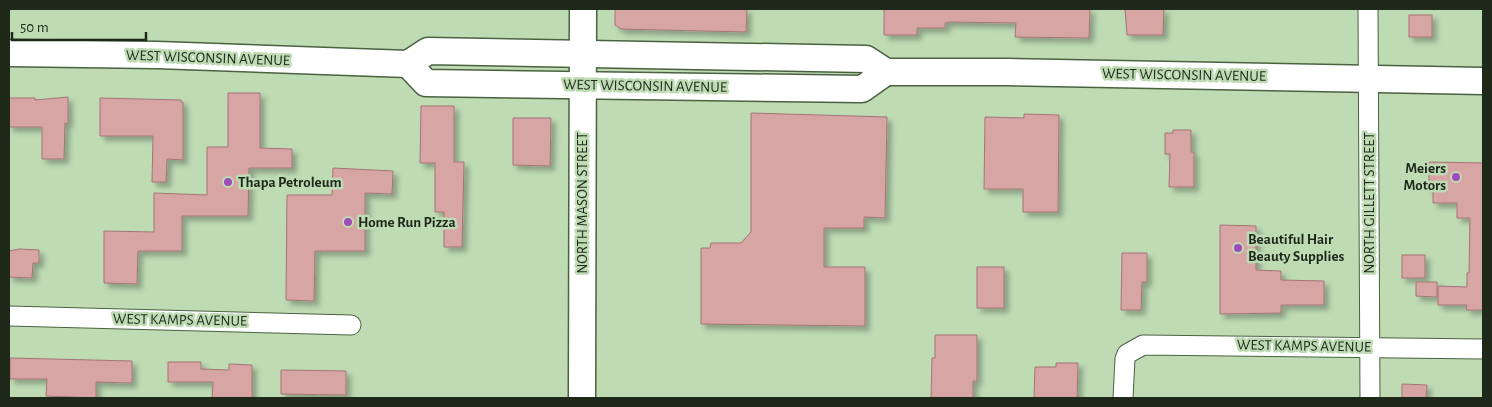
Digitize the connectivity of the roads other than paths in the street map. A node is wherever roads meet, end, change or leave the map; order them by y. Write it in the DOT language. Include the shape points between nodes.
graph roads {
  1 [pos="583,9"];
  2 [pos="1368,9"];
  3 [pos="9,53"];
  4 [pos="583,54"];
  5 [pos="827,59"];
  6 [pos="408,64"];
  7 [pos="886,72"];
  8 [pos="1368,79"];
  9 [pos="1483,81"];
  10 [pos="426,83"];
  11 [pos="582,85"];
  12 [pos="9,316"];
  13 [pos="351,324"];
  14 [pos="1370,347"];
  15 [pos="1483,349"];
  16 [pos="582,398"];
  17 [pos="1122,398"];
  18 [pos="1370,398"];
  1 -- 4 [label="main road, NORTH MASON STREET"];
  2 -- 8 [label="street, NORTH GILLETT STREET"];
  3 -- 6 [label="main road, WEST WISCONSIN AVENUE"];
  4 -- 5 [label="main road, WEST WISCONSIN AVENUE"];
  4 -- 6 [label="main road, WEST WISCONSIN AVENUE" via="428,51"];
  4 -- 10 [label="main road" via="561,68 548,70 446,69"];
  4 -- 11 [label="main road, NORTH MASON STREET"];
  5 -- 7 [label="main road, WEST WISCONSIN AVENUE" via="866,59"];
  5 -- 11 [label="main road" via="781,71 609,72"];
  6 -- 10 [label="main road"];
  7 -- 8 [label="main road, WEST WISCONSIN AVENUE"];
  7 -- 11 [label="main road, WEST WISCONSIN AVENUE" via="862,89"];
  8 -- 9 [label="main road, WEST WISCONSIN AVENUE"];
  8 -- 14 [label="street, NORTH GILLETT STREET"];
  10 -- 11 [label="main road, WEST WISCONSIN AVENUE"];
  11 -- 16 [label="main road, NORTH MASON STREET"];
  12 -- 13 [label="street, WEST KAMPS AVENUE"];
  14 -- 15 [label="street, WEST KAMPS AVENUE"];
  14 -- 17 [label="street, WEST KAMPS AVENUE" via="1142,345 1127,354"];
  14 -- 18 [label="street, NORTH GILLETT STREET"];
}
